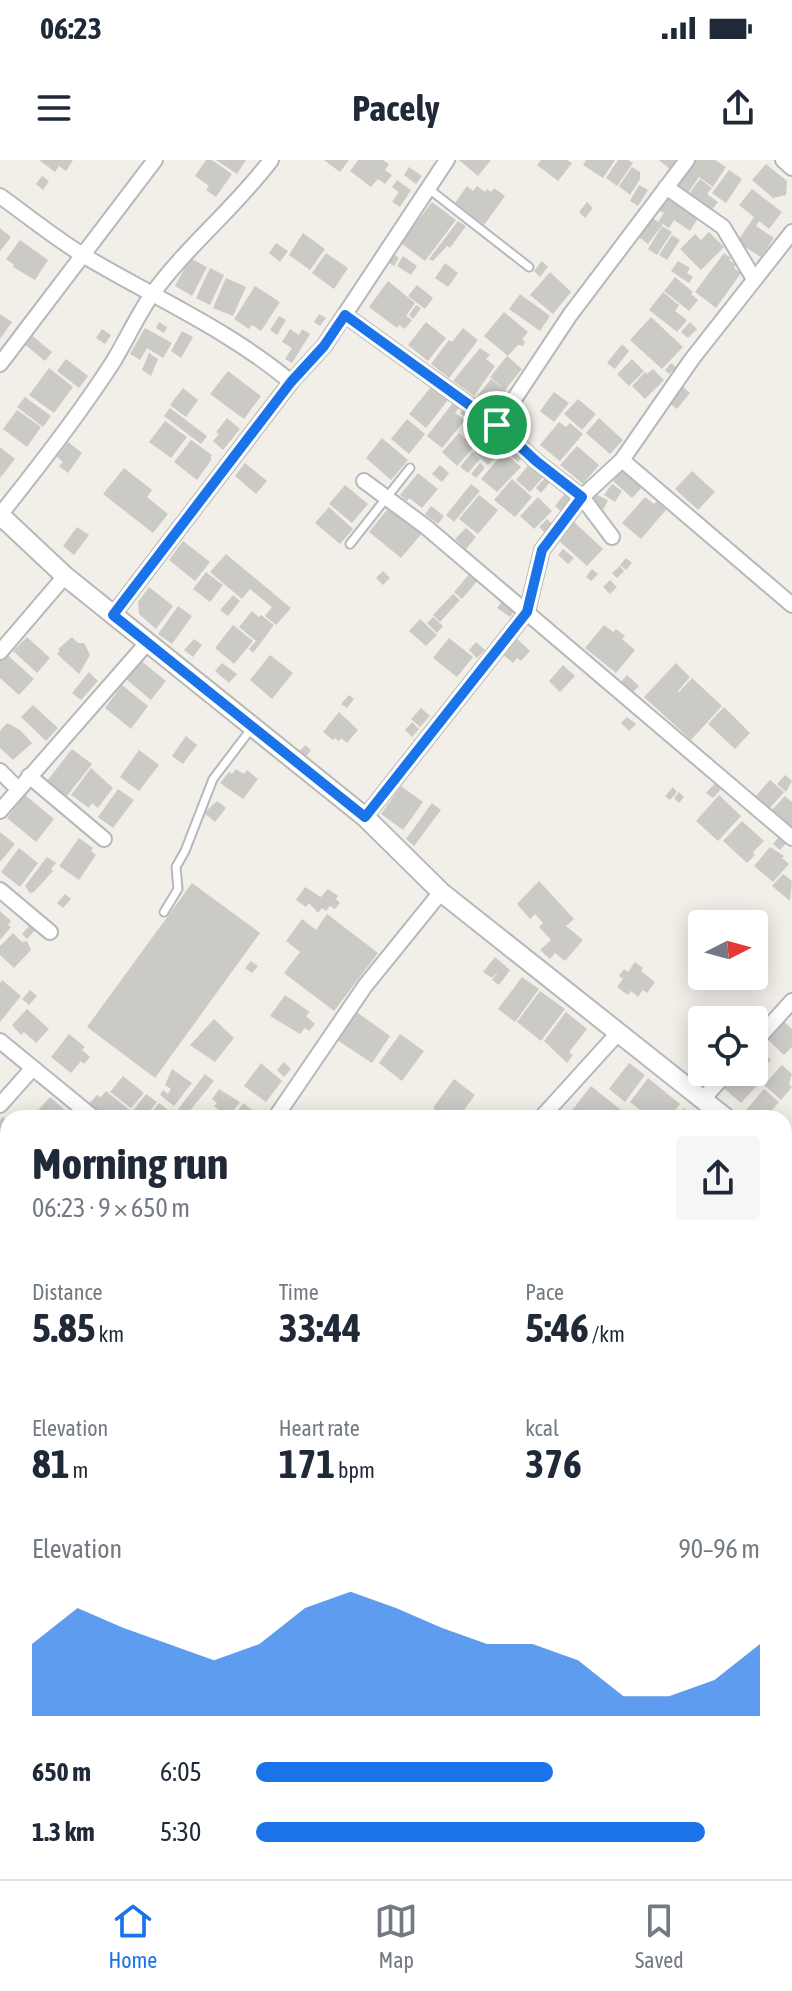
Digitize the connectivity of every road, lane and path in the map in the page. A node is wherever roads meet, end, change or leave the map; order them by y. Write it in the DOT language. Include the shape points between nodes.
graph roads {
  1 [pos="155,160"];
  2 [pos="271,160"];
  3 [pos="447,160"];
  4 [pos="687,160"];
  5 [pos="783,160"];
  6 [pos="792,168"];
  7 [pos="427,187"];
  8 [pos="666,187"];
  9 [pos="0,196"];
  10 [pos="792,232"];
  11 [pos="84,256"];
  12 [pos="529,267"];
  13 [pos="754,279"];
  14 [pos="153,294"];
  15 [pos="345,315"];
  16 [pos="0,364"];
  17 [pos="291,382"];
  18 [pos="497,425"];
  19 [pos="622,460"];
  20 [pos="410,468"];
  21 [pos="364,481"];
  22 [pos="388,496"];
  23 [pos="582,497"];
  24 [pos="0,515"];
  25 [pos="612,537"];
  26 [pos="350,544"];
  27 [pos="65,576"];
  28 [pos="792,605"];
  29 [pos="527,612"];
  30 [pos="113,615"];
  31 [pos="147,643"];
  32 [pos="0,652"];
  33 [pos="252,727"];
  34 [pos="0,771"];
  35 [pos="29,776"];
  36 [pos="18,789"];
  37 [pos="0,811"];
  38 [pos="365,817"];
  39 [pos="792,838"];
  40 [pos="104,839"];
  41 [pos="0,890"];
  42 [pos="441,892"];
  43 [pos="164,912"];
  44 [pos="50,932"];
  45 [pos="792,1001"];
  46 [pos="768,1028"];
  47 [pos="619,1032"];
  48 [pos="0,1041"];
  49 [pos="32,1069"];
  50 [pos="715,1086"];
  51 [pos="704,1098"];
  52 [pos="0,1105"];
  53 [pos="84,1110"];
  54 [pos="280,1110"];
  55 [pos="548,1110"];
  56 [pos="717,1110"];
  1 -- 11 [label="street"];
  2 -- 14 [label="street"];
  3 -- 7 [label="street"];
  4 -- 8 [label="street"];
  5 -- 6 [label="street"];
  7 -- 12 [label="lane"];
  7 -- 15 [label="street"];
  8 -- 13 [label="street" via="723,227"];
  8 -- 18 [label="street" via="570,315"];
  9 -- 11 [label="street"];
  10 -- 13 [label="street"];
  11 -- 14 [label="street"];
  11 -- 16 [label="street"];
  13 -- 19 [label="street"];
  14 -- 17 [label="street" via="222,331"];
  14 -- 24 [label="street" via="60,440"];
  15 -- 17 [label="street"];
  15 -- 18 [label="street"];
  17 -- 30 [label="street"];
  18 -- 23 [label="street"];
  19 -- 23 [label="street"];
  19 -- 28 [label="street"];
  20 -- 22 [label="lane"];
  21 -- 22 [label="street"];
  22 -- 26 [label="lane"];
  22 -- 29 [label="street"];
  23 -- 25 [label="street"];
  23 -- 29 [label="street" via="542,550"];
  24 -- 27 [label="street"];
  27 -- 30 [label="street"];
  27 -- 32 [label="street"];
  29 -- 38 [label="street"];
  29 -- 39 [label="street"];
  30 -- 31 [label="street"];
  31 -- 33 [label="street"];
  31 -- 35 [label="street"];
  33 -- 38 [label="street"];
  33 -- 43 [label="lane" via="213,779 176,867 178,889"];
  34 -- 36 [label="street"];
  35 -- 36 [label="street"];
  35 -- 40 [label="street"];
  36 -- 37 [label="street"];
  38 -- 42 [label="street"];
  41 -- 44 [label="street"];
  42 -- 47 [label="street"];
  42 -- 54 [label="street" via="365,986"];
  45 -- 46 [label="street"];
  47 -- 51 [label="street"];
  47 -- 55 [label="street"];
  48 -- 49 [label="street"];
  49 -- 52 [label="street"];
  49 -- 53 [label="street"];
  50 -- 51 [label="street"];
  51 -- 56 [label="street"];
}
